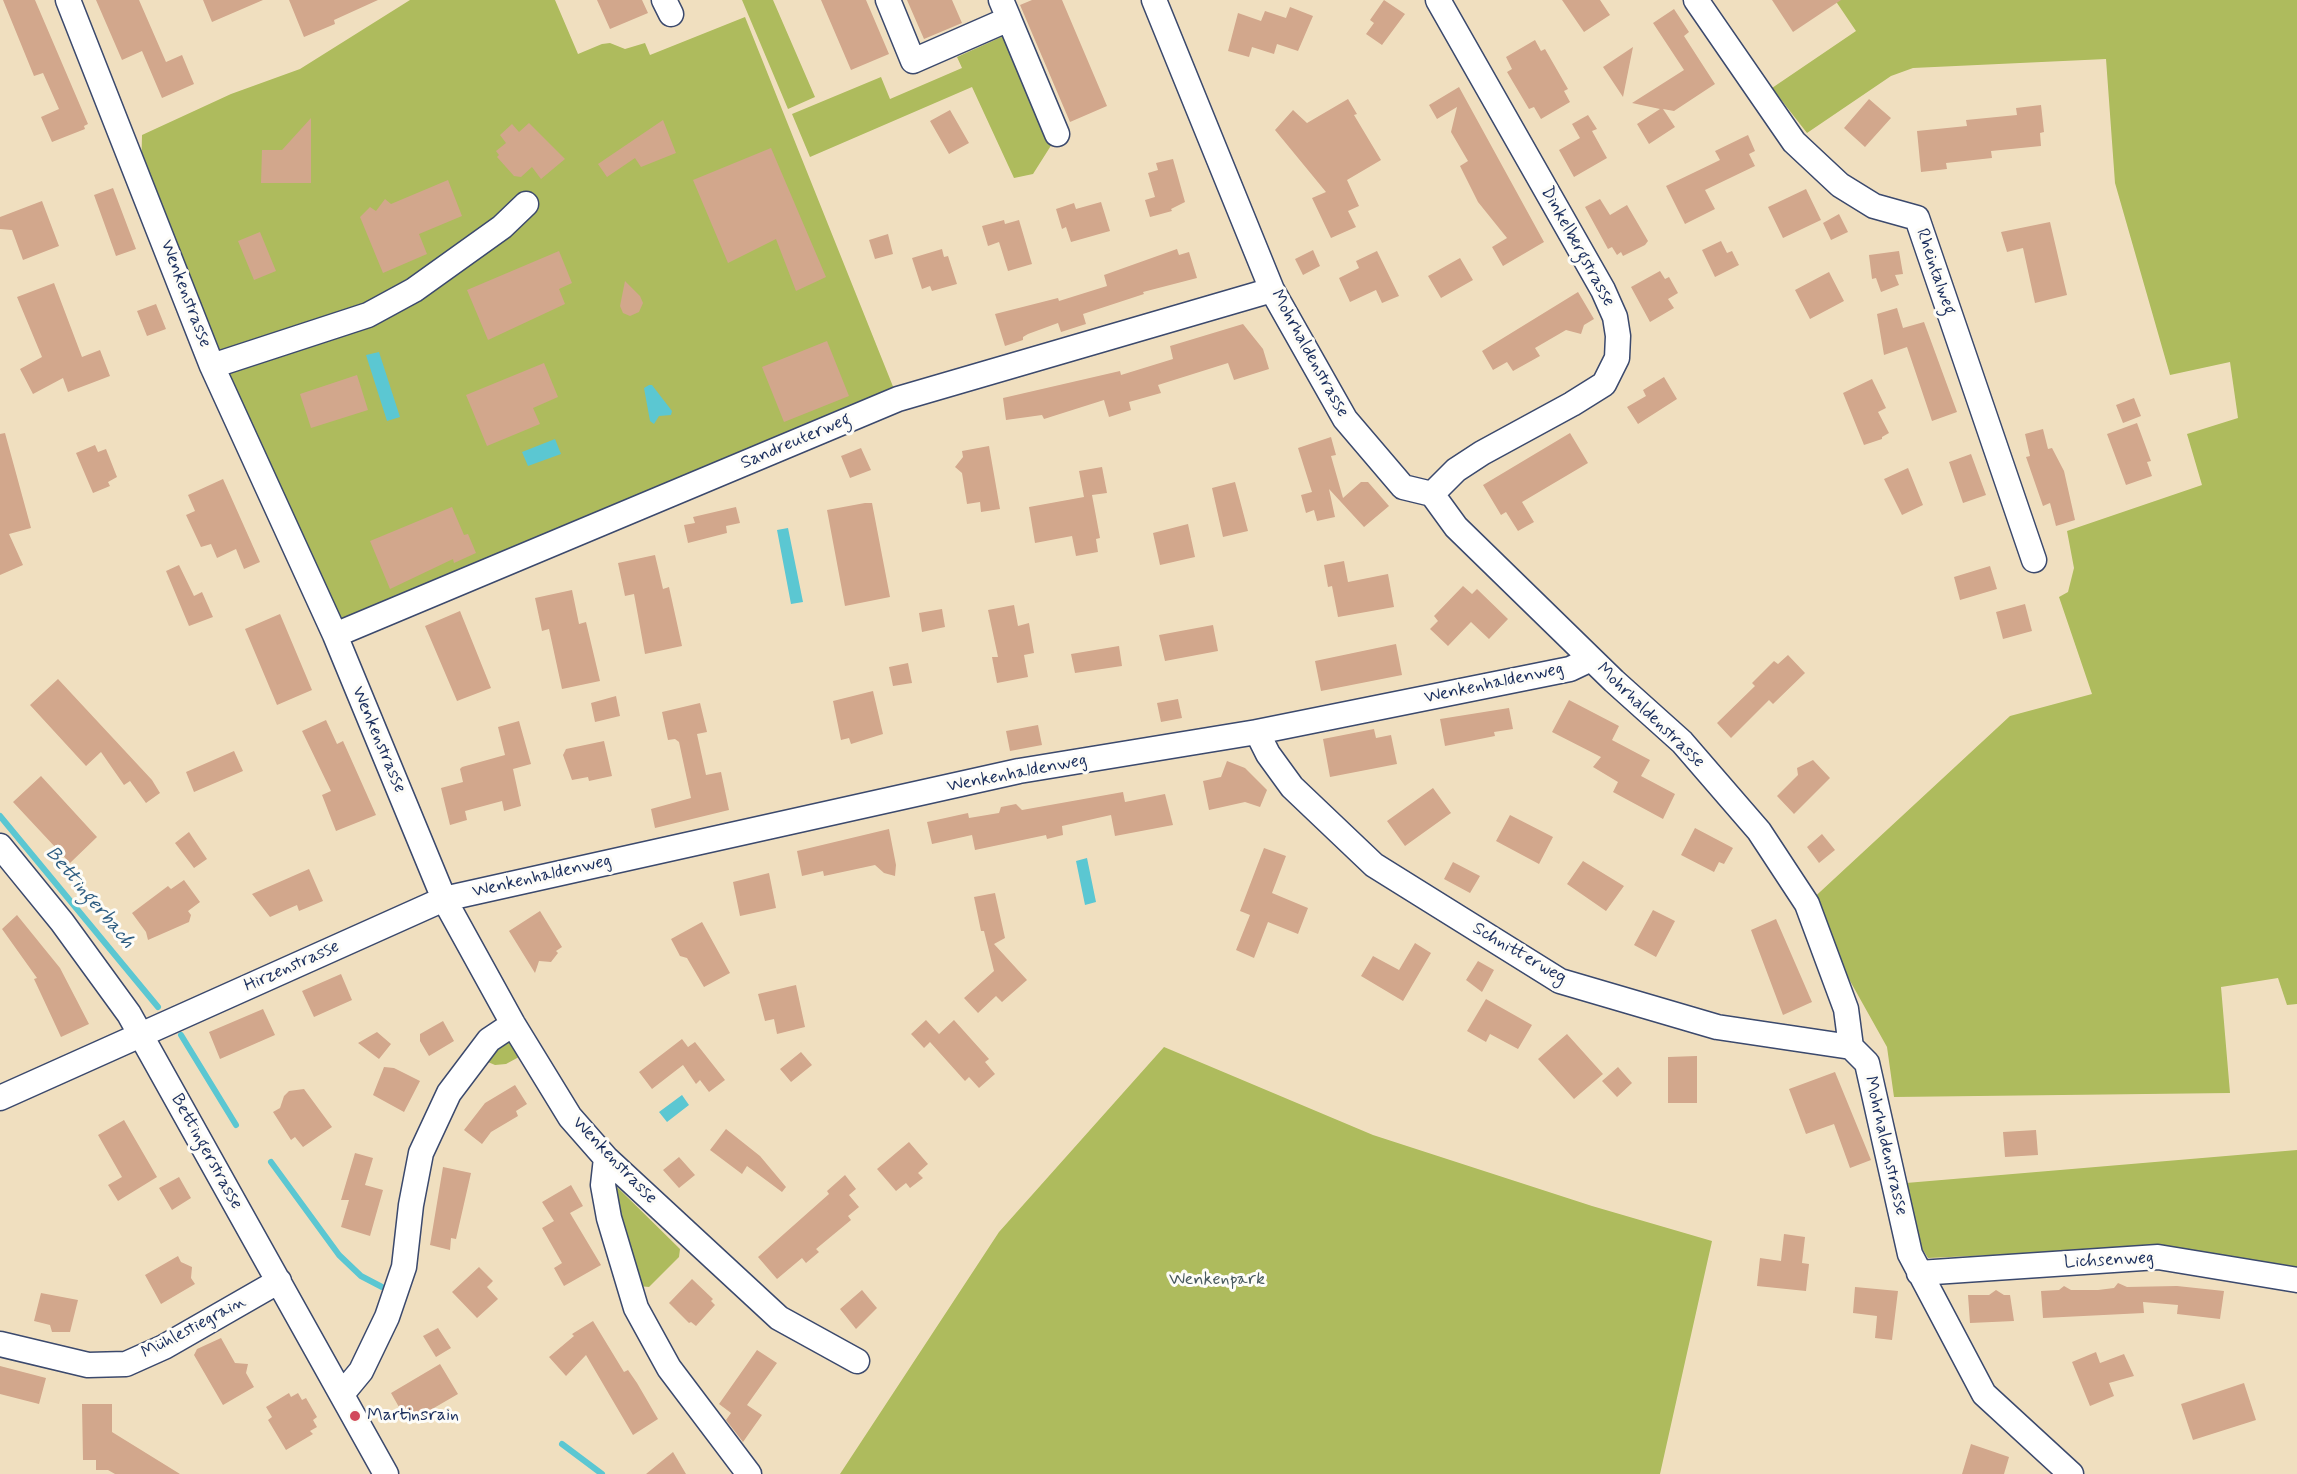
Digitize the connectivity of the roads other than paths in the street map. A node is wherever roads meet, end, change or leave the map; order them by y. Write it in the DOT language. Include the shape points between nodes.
graph roads {
  1 [pos="68,0"];
  2 [pos="888,0"];
  3 [pos="1154,0"];
  4 [pos="1438,0"];
  5 [pos="1696,0"];
  6 [pos="1005,10"];
  7 [pos="1058,134"];
  8 [pos="526,204"];
  9 [pos="1272,291"];
  10 [pos="212,366"];
  11 [pos="1432,494"];
  12 [pos="2034,561"];
  13 [pos="335,635"];
  14 [pos="1591,659"];
  15 [pos="1257,732"];
  16 [pos="0,846"];
  17 [pos="444,899"];
  18 [pos="513,1024"];
  19 [pos="139,1034"];
  20 [pos="1851,1047"];
  21 [pos="0,1098"];
  22 [pos="606,1158"];
  23 [pos="1919,1273"];
  24 [pos="2297,1280"];
  25 [pos="279,1281"];
  26 [pos="0,1344"];
  27 [pos="857,1361"];
  28 [pos="342,1394"];
  29 [pos="386,1474"];
  30 [pos="749,1474"];
  31 [pos="2071,1474"];
  1 -- 10 [label="street, Wenkenstrasse"];
  2 -- 6 [label="street" via="913,61"];
  3 -- 9 [label="street, Mohrhaldenstrasse"];
  4 -- 11 [label="street, Dinkelbergstrasse" via="1603,290 1618,336 1617,358 1604,384 1482,453 1456,470"];
  5 -- 12 [label="street, Rheintalweg" via="1794,142 1840,185 1874,206 1917,218"];
  6 -- 7 [label="street"];
  8 -- 10 [label="street" via="502,227 414,290 368,315"];
  9 -- 11 [label="street, Mohrhaldenstrasse" via="1345,419 1403,487"];
  9 -- 13 [label="street, Sandreuterweg" via="898,399"];
  10 -- 13 [label="street, Wenkenstrasse"];
  11 -- 14 [label="street, Mohrhaldenstrasse" via="1456,527"];
  13 -- 17 [label="street, Wenkenstrasse"];
  14 -- 15 [label="street, Wenkenhaldenweg" via="1570,669"];
  14 -- 20 [label="street, Mohrhaldenstrasse" via="1682,742 1759,831 1808,904 1846,1009"];
  15 -- 17 [label="street, Wenkenhaldenweg" via="1019,771"];
  15 -- 20 [label="street, Schnitterweg" via="1292,787 1374,865 1560,981 1717,1027"];
  16 -- 19 [label="street, Bettingerstrasse" via="62,922"];
  17 -- 18 [label="street, Wenkenstrasse"];
  17 -- 19 [label="street, Hirzenstrasse"];
  18 -- 22 [label="street, Wenkenstrasse" via="570,1117"];
  18 -- 28 [label="street" via="489,1040 449,1093 421,1152 404,1267 387,1317 361,1371"];
  19 -- 21 [label="street, Hirzenstrasse"];
  19 -- 25 [label="street, Bettingerstrasse"];
  20 -- 23 [label="street, Mohrhaldenstrasse" via="1866,1063 1908,1247"];
  22 -- 27 [label="street, Wenkenstrasse" via="779,1318"];
  22 -- 30 [label="street" via="603,1185 609,1218 636,1308 669,1368"];
  23 -- 24 [label="street, Lichsenweg" via="2158,1257"];
  23 -- 31 [label="street, Mohrhaldenstrasse" via="1984,1394"];
  25 -- 26 [label="street, Mühlestiegrain" via="164,1347 126,1364 88,1365"];
  25 -- 28 [label="street, Bettingerstrasse"];
  28 -- 29 [label="street, Bettingerstrasse"];
}
